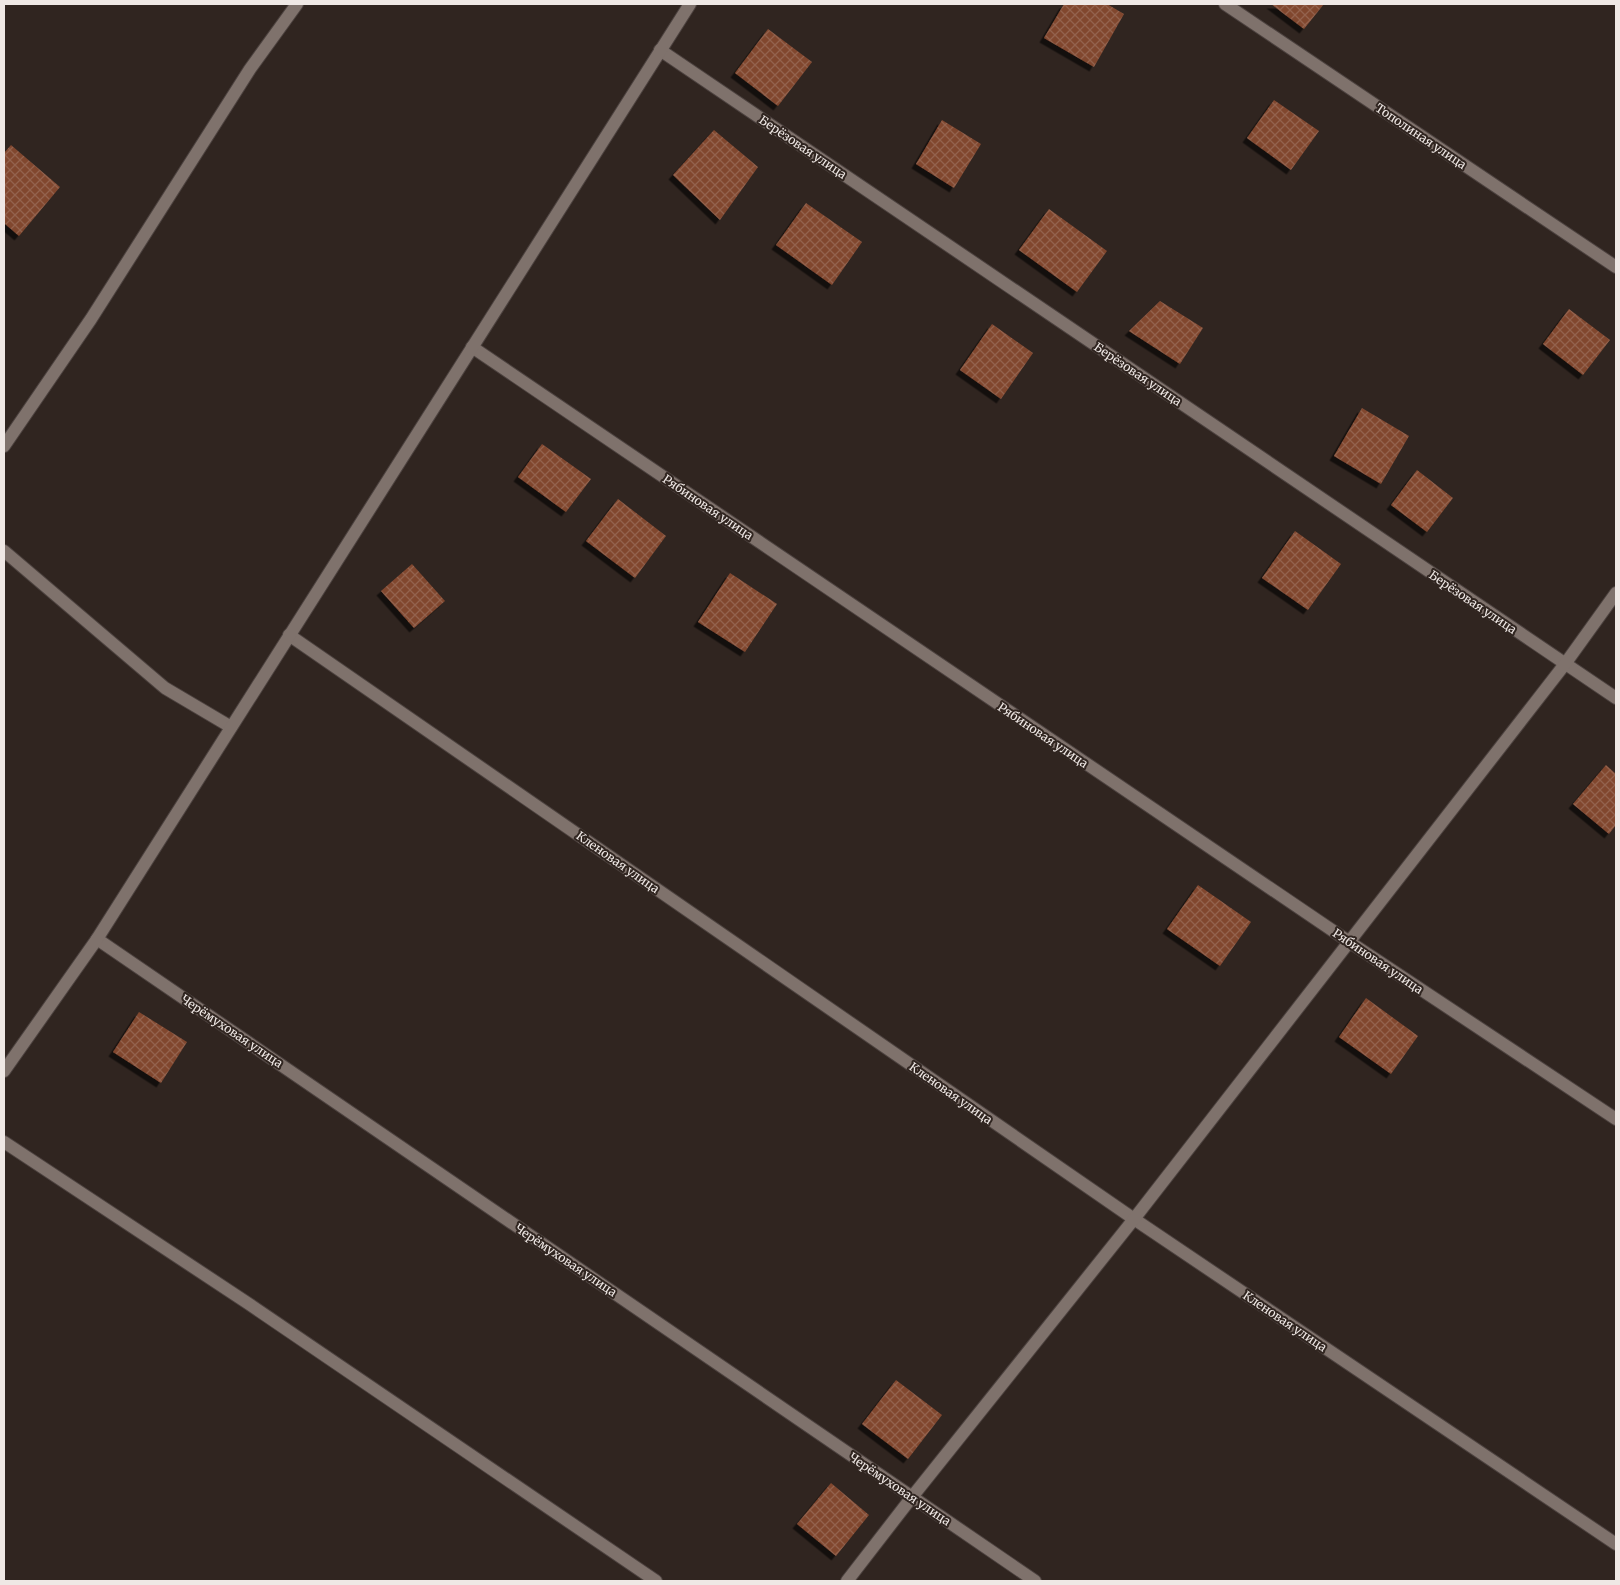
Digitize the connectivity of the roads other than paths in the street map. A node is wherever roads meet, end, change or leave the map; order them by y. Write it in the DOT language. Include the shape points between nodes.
graph roads {
  1 [pos="297,4"];
  2 [pos="690,4"];
  3 [pos="1225,4"];
  4 [pos="660,50"];
  5 [pos="1616,268"];
  6 [pos="472,347"];
  7 [pos="4,446"];
  8 [pos="4,551"];
  9 [pos="1616,593"];
  10 [pos="289,635"];
  11 [pos="1565,664"];
  12 [pos="1616,698"];
  13 [pos="231,727"];
  14 [pos="97,939"];
  15 [pos="1348,942"];
  16 [pos="4,1071"];
  17 [pos="1616,1119"];
  18 [pos="4,1142"];
  19 [pos="1134,1219"];
  20 [pos="912,1496"];
  21 [pos="1616,1544"];
  22 [pos="656,1581"];
  23 [pos="847,1581"];
  24 [pos="1035,1581"];
  1 -- 7 [label="street" via="250,69 91,319"];
  2 -- 4 [label="street"];
  3 -- 5 [label="street, Тополиная улица"];
  4 -- 6 [label="street"];
  4 -- 11 [label="street, Берёзовая улица"];
  6 -- 10 [label="street"];
  6 -- 15 [label="street, Рябиновая улица"];
  8 -- 13 [label="street" via="165,688"];
  9 -- 11 [label="street"];
  10 -- 13 [label="street"];
  10 -- 19 [label="street, Кленовая улица"];
  11 -- 12 [label="street, Берёзовая улица"];
  11 -- 15 [label="street"];
  13 -- 14 [label="street"];
  14 -- 16 [label="street"];
  14 -- 20 [label="street, Черёмуховая улица"];
  15 -- 17 [label="street, Рябиновая улица"];
  15 -- 19 [label="street"];
  18 -- 22 [label="street"];
  19 -- 20 [label="street"];
  19 -- 21 [label="street, Кленовая улица"];
  20 -- 23 [label="street"];
  20 -- 24 [label="street, Черёмуховая улица"];
}
